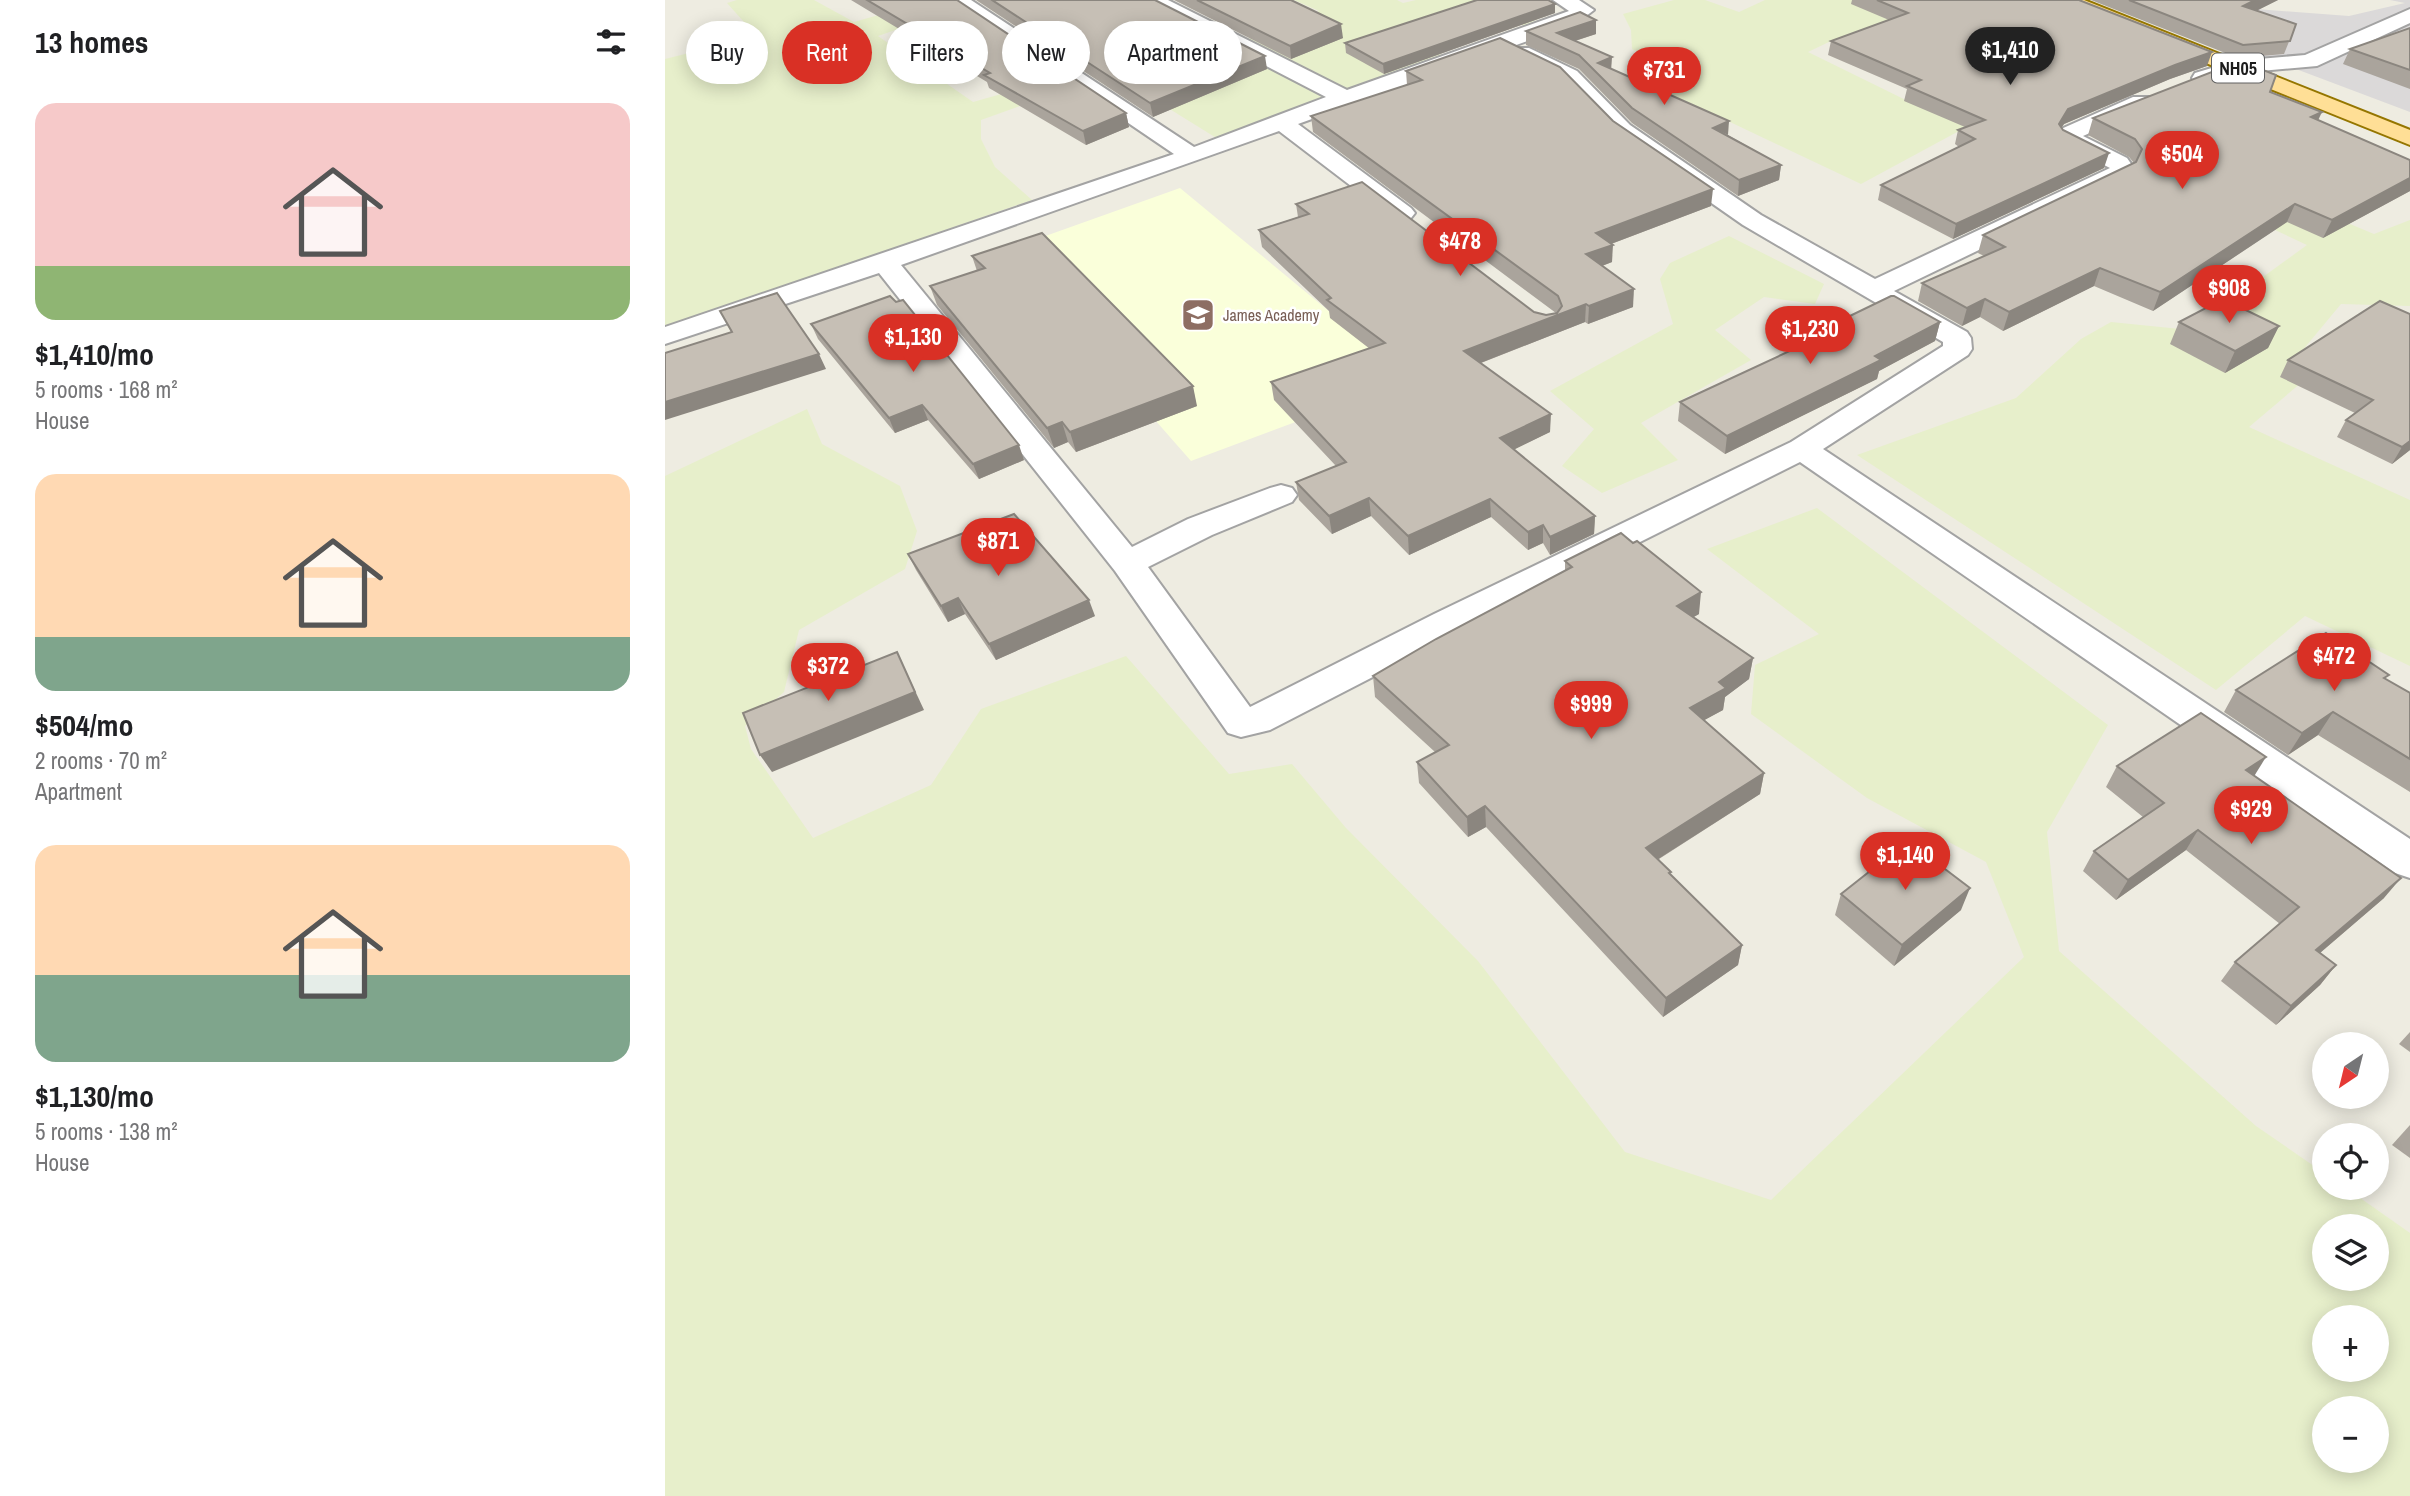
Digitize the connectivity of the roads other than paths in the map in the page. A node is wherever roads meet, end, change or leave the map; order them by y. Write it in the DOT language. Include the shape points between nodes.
graph roads {
  1 [pos="957,0"];
  2 [pos="1153,0"];
  3 [pos="1563,0"];
  4 [pos="2066,0"];
  5 [pos="2410,15"];
  6 [pos="1501,44"];
  7 [pos="2235,67"];
  8 [pos="1345,98"];
  9 [pos="1281,122"];
  10 [pos="2410,138"];
  11 [pos="1192,156"];
  12 [pos="1424,230"];
  13 [pos="884,262"];
  14 [pos="1874,290"];
  15 [pos="665,336"];
  16 [pos="1802,449"];
  17 [pos="1280,495"];
  18 [pos="1127,563"];
  19 [pos="2410,861"];
  1 -- 11 [label="street"];
  2 -- 8 [label="street"];
  3 -- 6 [label="street" via="1584,10"];
  4 -- 7 [label="main road, NH05"];
  5 -- 7 [label="street" via="2309,61"];
  6 -- 8 [label="street"];
  6 -- 14 [label="street" via="1569,76 1622,130 1752,220"];
  7 -- 10 [label="main road, NH05"];
  7 -- 14 [label="street" via="2070,134 2069,138 2119,163 2119,173"];
  8 -- 9 [label="street"];
  9 -- 11 [label="street"];
  9 -- 12 [label="street"];
  11 -- 13 [label="street"];
  13 -- 15 [label="street"];
  13 -- 18 [label="street"];
  14 -- 16 [label="street" via="1957,338 1958,348"];
  16 -- 18 [label="street" via="1249,722 1241,723"];
  16 -- 19 [label="street"];
  17 -- 18 [label="street"];
}
